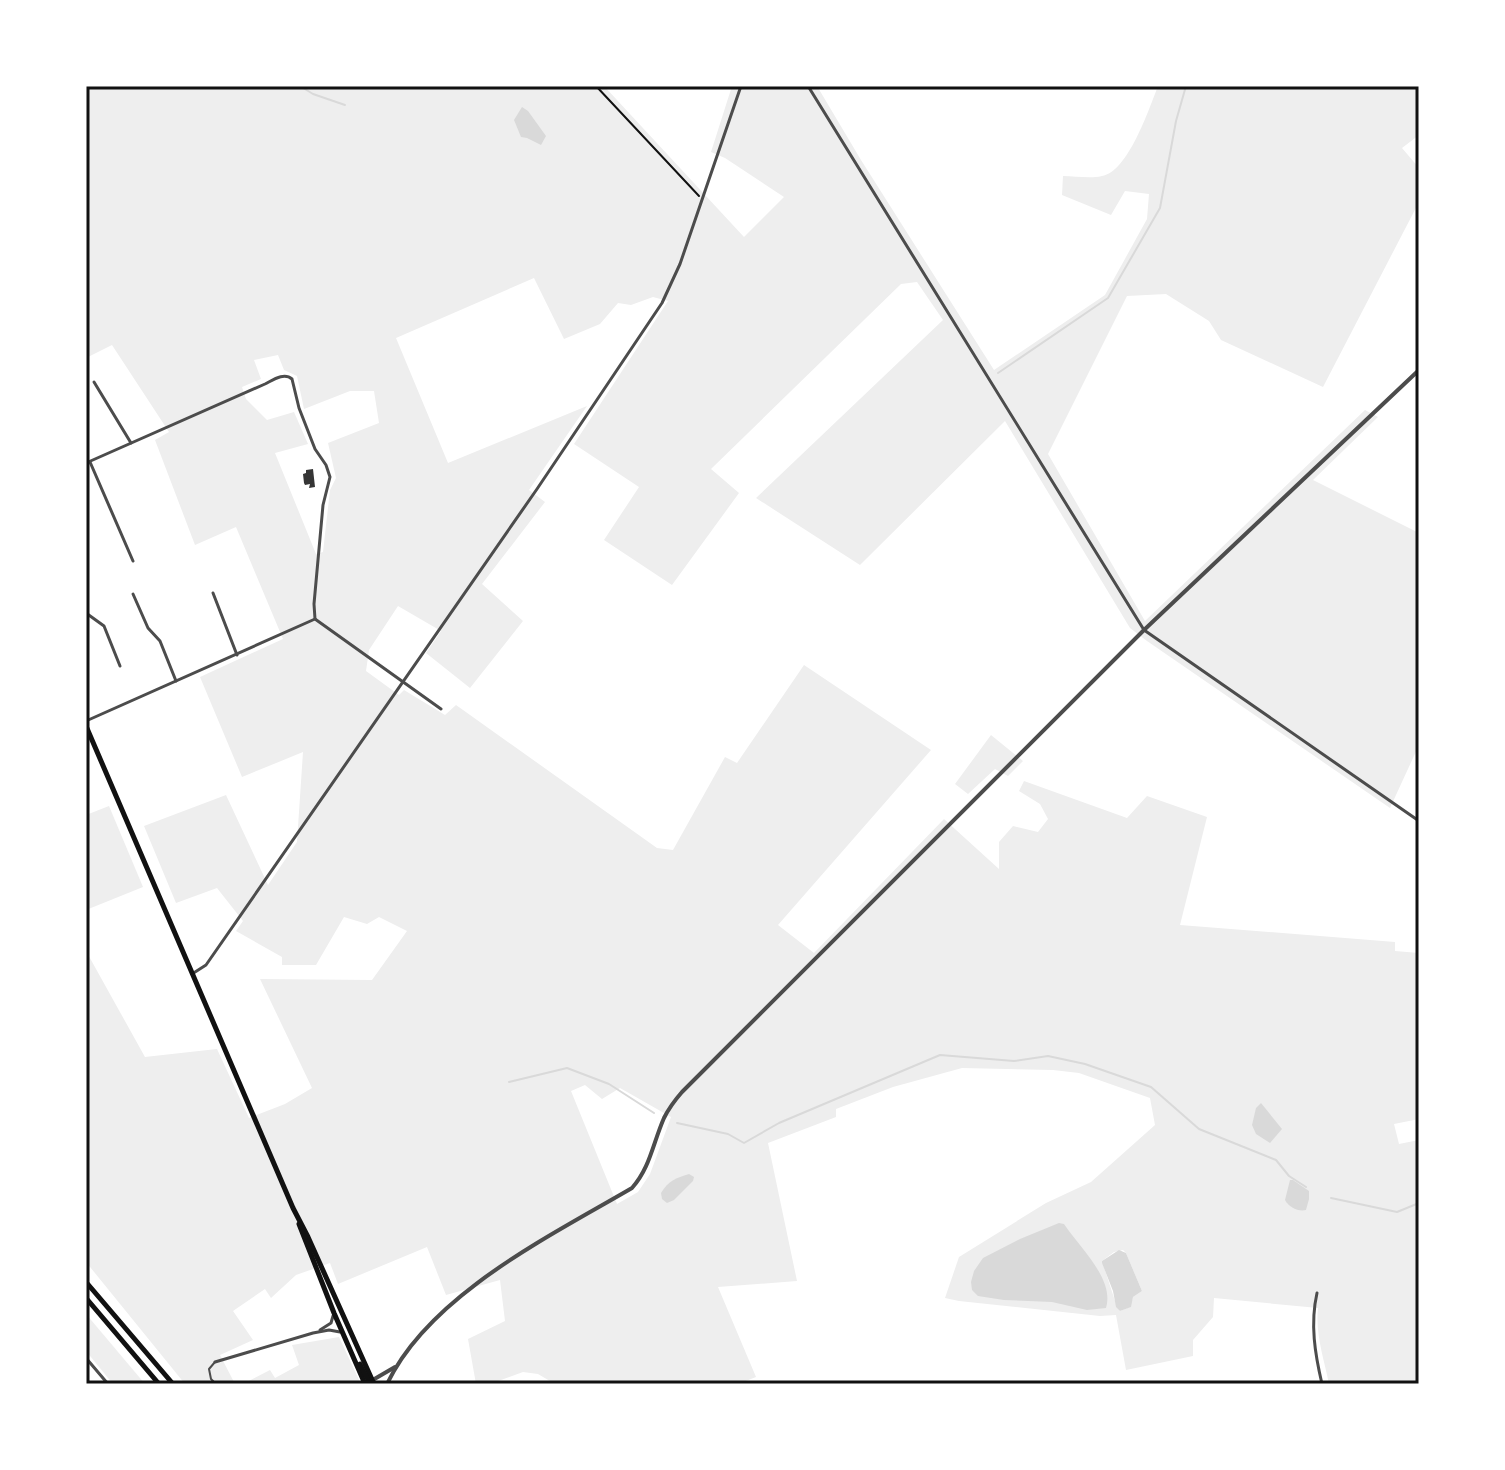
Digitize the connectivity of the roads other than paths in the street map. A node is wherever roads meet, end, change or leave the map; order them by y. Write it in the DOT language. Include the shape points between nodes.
graph roads {
  1 [pos="741,86"];
  2 [pos="808,86"];
  3 [pos="1419,370"];
  4 [pos="94,382"];
  5 [pos="131,443"];
  6 [pos="88,462"];
  7 [pos="133,561"];
  8 [pos="213,593"];
  9 [pos="133,594"];
  10 [pos="86,613"];
  11 [pos="315,619"];
  12 [pos="1144,630"];
  13 [pos="237,655"];
  14 [pos="120,666"];
  15 [pos="176,681"];
  16 [pos="403,681"];
  17 [pos="441,709"];
  18 [pos="86,724"];
  19 [pos="1419,821"];
  20 [pos="192,974"];
  21 [pos="86,1282"];
  22 [pos="1317,1293"];
  23 [pos="86,1298"];
  24 [pos="337,1311"];
  25 [pos="340,1324"];
  26 [pos="329,1328"];
  27 [pos="344,1337"];
  28 [pos="86,1358"];
  29 [pos="215,1362"];
  30 [pos="364,1363"];
  31 [pos="397,1366"];
  32 [pos="385,1371"];
  33 [pos="368,1383"];
  34 [pos="387,1383"];
  35 [pos="108,1384"];
  36 [pos="159,1384"];
  37 [pos="173,1384"];
  38 [pos="216,1384"];
  39 [pos="1322,1384"];
  1 -- 16 [label="street" via="662,303"];
  2 -- 12 [label="street"];
  3 -- 12 [label="street"];
  4 -- 5 [label="street"];
  5 -- 6 [label="street"];
  5 -- 11 [label="street" via="289,376 330,477 323,505"];
  6 -- 7 [label="street"];
  8 -- 13 [label="street"];
  9 -- 15 [label="street"];
  10 -- 14 [label="street" via="104,626"];
  11 -- 13 [label="street"];
  11 -- 16 [label="street"];
  12 -- 19 [label="street"];
  12 -- 31 [label="street" via="677,1098 632,1188 463,1294 422,1331"];
  13 -- 15 [label="street"];
  15 -- 18 [label="street"];
  16 -- 17 [label="street"];
  16 -- 20 [label="street" via="206,965"];
  18 -- 20 [label="main road"];
  20 -- 24 [label="main road"];
  21 -- 37 [label="main road"];
  22 -- 39 [label="street" via="1312,1322"];
  23 -- 36 [label="main road"];
  24 -- 25 [label="main road"];
  24 -- 26 [label="street"];
  24 -- 30 [label="main road"];
  25 -- 26 [label="street"];
  25 -- 27 [label="main road"];
  25 -- 30 [label="main road"];
  26 -- 27 [label="street"];
  26 -- 29 [label="street"];
  27 -- 33 [label="main road"];
  27 -- 33 [label="main road"];
  28 -- 35 [label="street"];
  29 -- 38 [label="lane" via="209,1369"];
  30 -- 32 [label="street"];
  30 -- 33 [label="main road"];
  31 -- 32 [label="street"];
  31 -- 34 [label="street"];
  32 -- 33 [label="street"];
}
